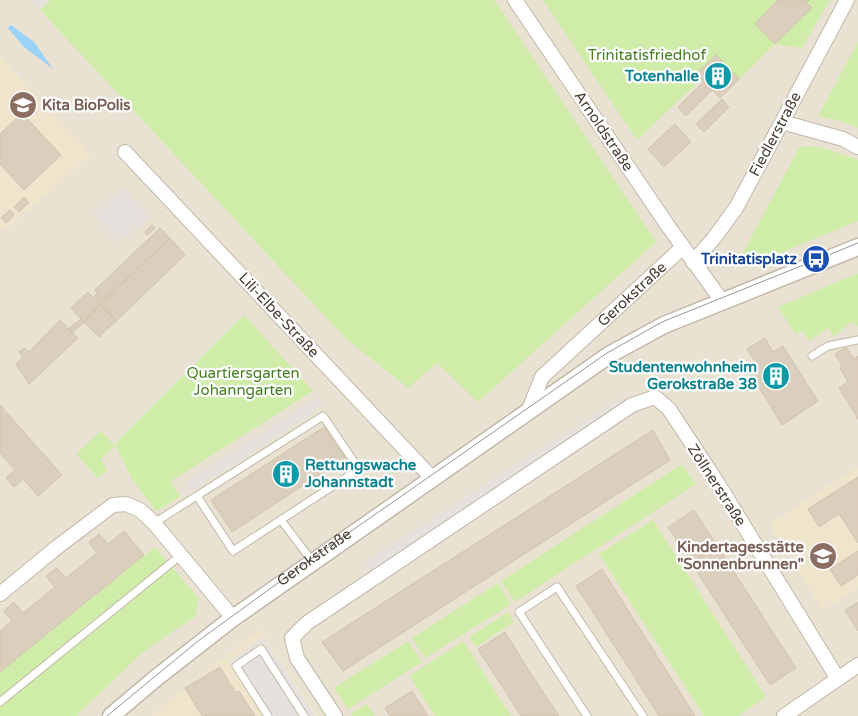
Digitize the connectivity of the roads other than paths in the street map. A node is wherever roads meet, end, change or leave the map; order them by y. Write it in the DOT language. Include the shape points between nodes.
graph roads {
  1 [pos="516,0"];
  2 [pos="847,0"];
  3 [pos="782,122"];
  4 [pos="858,148"];
  5 [pos="125,152"];
  6 [pos="858,246"];
  7 [pos="683,247"];
  8 [pos="693,262"];
  9 [pos="722,301"];
  10 [pos="858,340"];
  11 [pos="812,356"];
  12 [pos="528,412"];
  13 [pos="433,479"];
  14 [pos="197,496"];
  15 [pos="281,520"];
  16 [pos="154,523"];
  17 [pos="180,555"];
  18 [pos="312,561"];
  19 [pos="0,594"];
  20 [pos="233,618"];
  21 [pos="858,665"];
  22 [pos="838,679"];
  23 [pos="0,702"];
  24 [pos="111,716"];
  25 [pos="268,716"];
  26 [pos="304,716"];
  27 [pos="335,716"];
  28 [pos="587,716"];
  29 [pos="643,716"];
  30 [pos="784,716"];
  1 -- 7 [label="street, Arnoldstraße"];
  2 -- 3 [label="street, Fiedlerstraße"];
  3 -- 4 [label="street" via="843,139"];
  3 -- 8 [label="street, Fiedlerstraße" via="736,208"];
  5 -- 13 [label="street, Lili-Elbe-Straße"];
  6 -- 9 [label="street, Gerokstraße"];
  7 -- 8 [label="street, Arnoldstraße"];
  7 -- 12 [label="street, Gerokstraße" via="542,377"];
  8 -- 9 [label="street"];
  9 -- 12 [label="street, Gerokstraße" via="630,342"];
  10 -- 11 [label="lane" via="828,346"];
  12 -- 13 [label="street, Gerokstraße"];
  13 -- 18 [label="street, Gerokstraße"];
  14 -- 15 [label="lane" via="233,551"];
  14 -- 15 [label="lane" via="323,416 359,469"];
  14 -- 16 [label="lane"];
  15 -- 18 [label="lane"];
  16 -- 17 [label="street"];
  16 -- 19 [label="street" via="140,510 126,504 113,505"];
  17 -- 20 [label="street"];
  17 -- 23 [label="lane"];
  18 -- 20 [label="street, Gerokstraße"];
  20 -- 24 [label="street, Gerokstraße"];
  21 -- 22 [label="street"];
  22 -- 27 [label="street, Zöllnerstraße" via="717,482 669,409 655,397 624,410 307,623 292,638 297,658"];
  22 -- 30 [label="street"];
  25 -- 26 [label="lane" via="236,666 261,649"];
  28 -- 29 [label="lane" via="519,612 557,587"];
}
